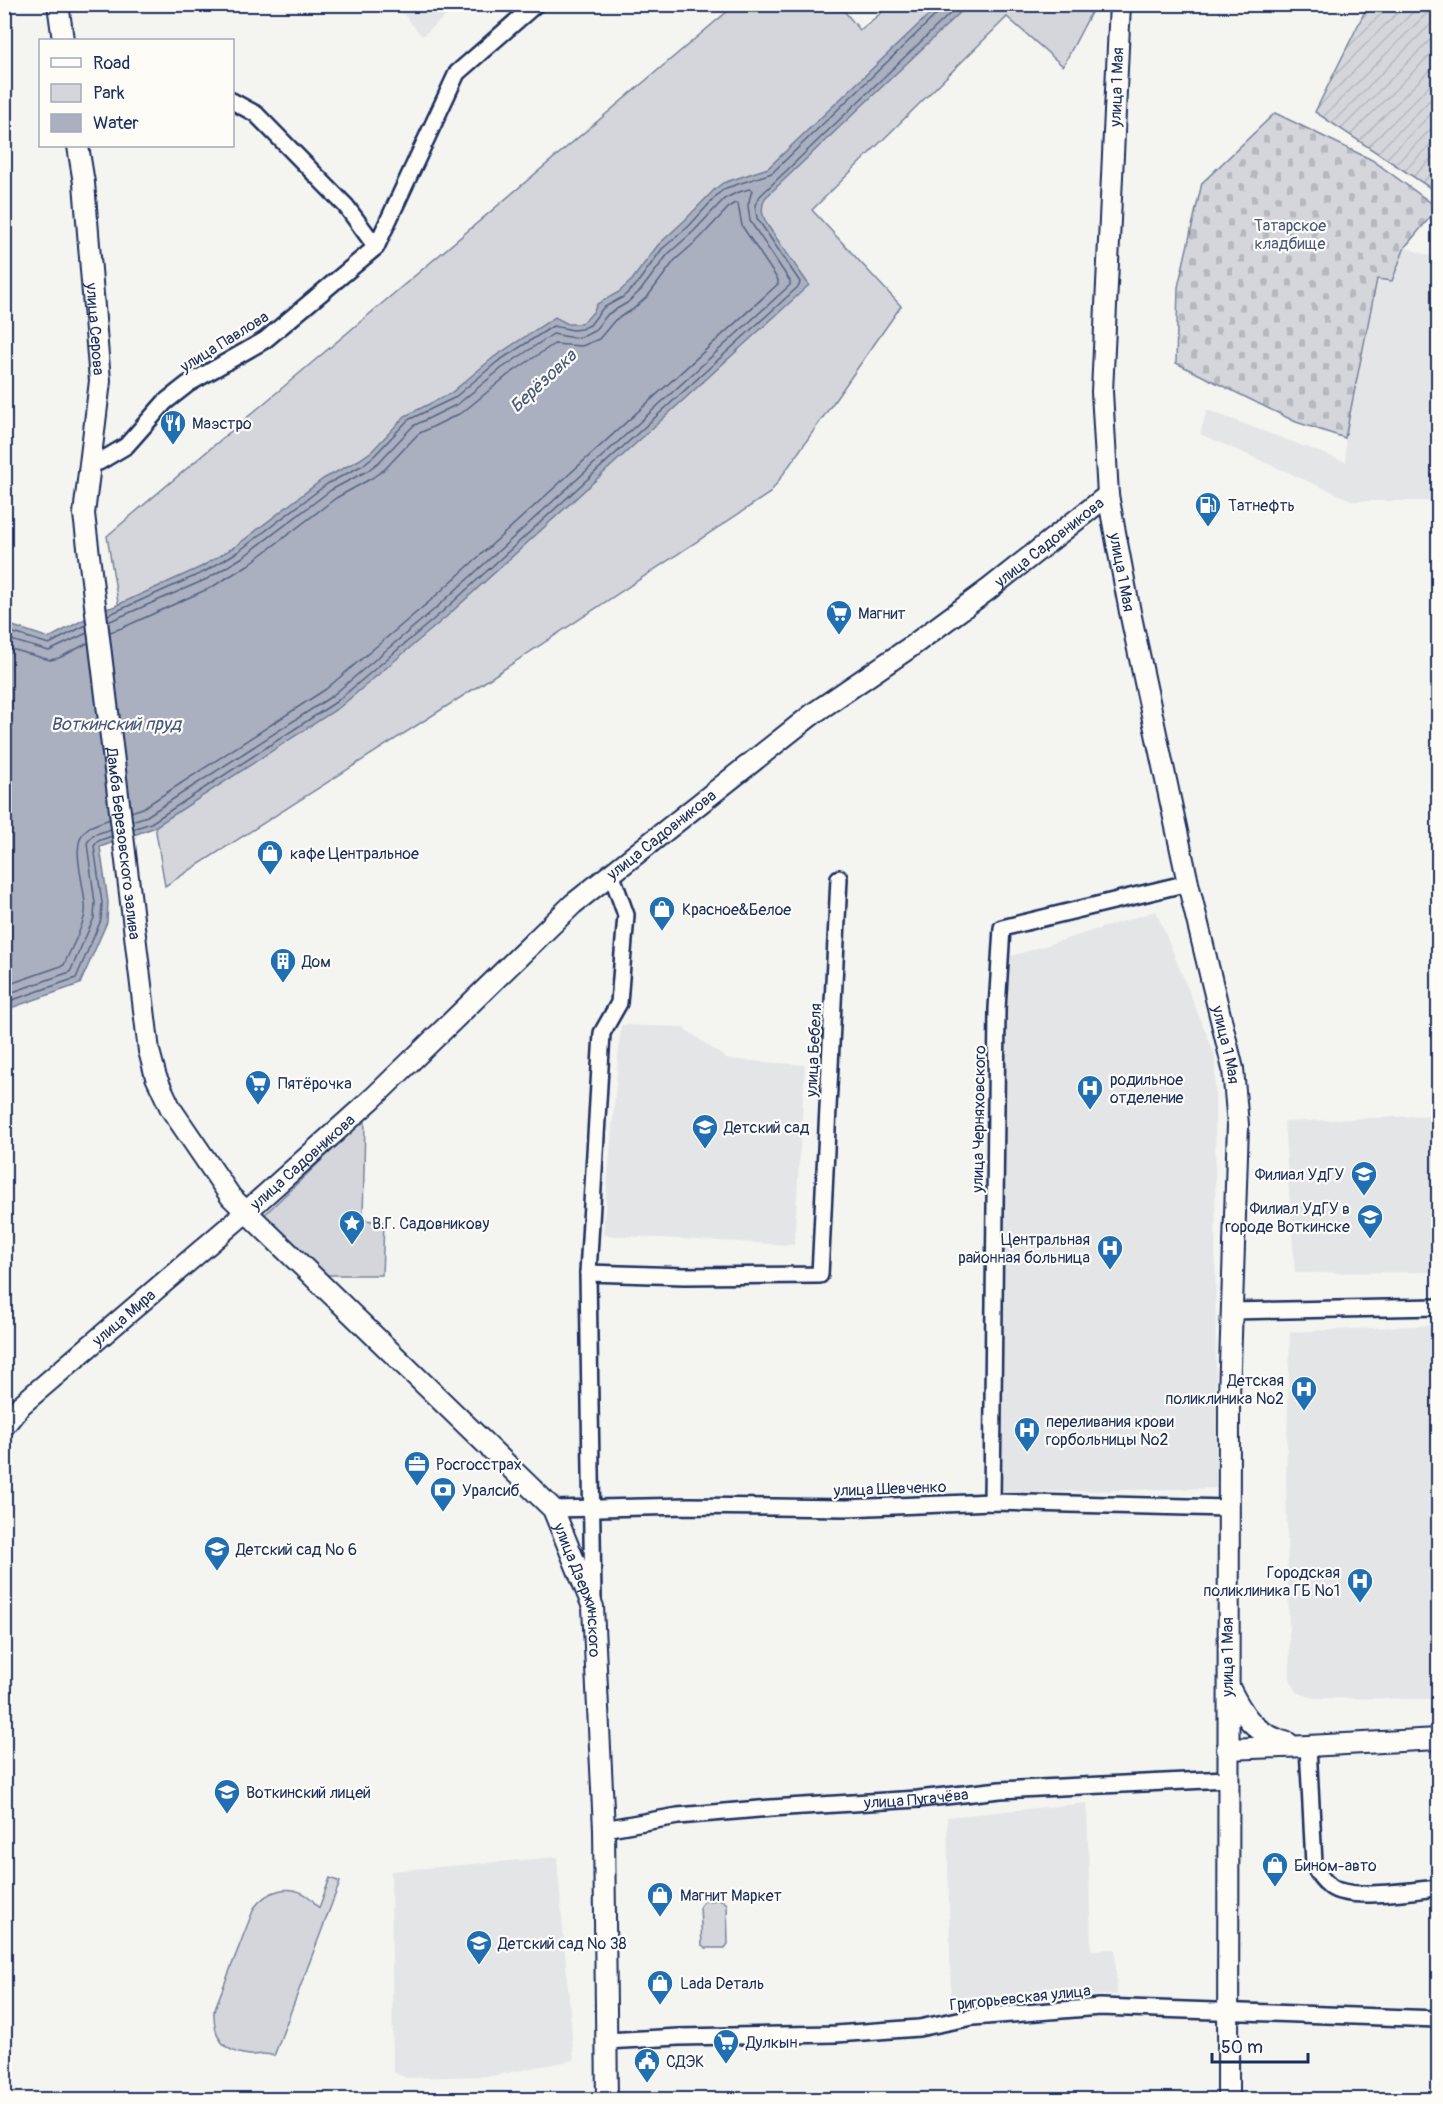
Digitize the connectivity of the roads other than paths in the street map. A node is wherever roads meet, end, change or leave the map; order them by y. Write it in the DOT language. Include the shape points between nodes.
graph roads {
  1 [pos="58,4"];
  2 [pos="536,4"];
  3 [pos="1120,4"];
  4 [pos="63,39"];
  5 [pos="234,102"];
  6 [pos="78,147"];
  7 [pos="376,247"];
  8 [pos="91,462"];
  9 [pos="1108,495"];
  10 [pos="84,514"];
  11 [pos="611,873"];
  12 [pos="839,878"];
  13 [pos="1188,883"];
  14 [pos="246,1212"];
  15 [pos="588,1273"];
  16 [pos="1438,1306"];
  17 [pos="1231,1311"];
  18 [pos="4,1426"];
  19 [pos="992,1502"];
  20 [pos="591,1508"];
  21 [pos="1228,1508"];
  22 [pos="553,1509"];
  23 [pos="593,1607"];
  24 [pos="1227,1683"];
  25 [pos="1438,1739"];
  26 [pos="1304,1747"];
  27 [pos="1227,1749"];
  28 [pos="1227,1779"];
  29 [pos="604,1829"];
  30 [pos="1438,1888"];
  31 [pos="1228,2013"];
  32 [pos="1438,2019"];
  33 [pos="606,2041"];
  34 [pos="607,2100"];
  35 [pos="1228,2100"];
  1 -- 4 [label="main road"];
  2 -- 7 [label="street, улица Павлова" via="457,74"];
  3 -- 9 [label="main road, улица 1 Мая" via="1102,392"];
  5 -- 7 [label="street" via="256,114 345,206"];
  6 -- 8 [label="main road, улица Серова" via="100,381"];
  7 -- 8 [label="street, улица Павлова" via="266,340 188,384 165,402 126,446 99,462"];
  8 -- 10 [label="main road, улица Серова"];
  9 -- 11 [label="main road, улица Садовникова" via="989,590 814,713"];
  9 -- 13 [label="main road, улица 1 Мая"];
  10 -- 14 [label="main road, Дамба Березовского залива" via="149,1051 171,1108 231,1197"];
  11 -- 14 [label="main road, улица Садовникова" via="573,904 373,1098"];
  11 -- 15 [label="street" via="626,915 619,1003 602,1033"];
  12 -- 15 [label="street, улица Бебеля" via="820,1275"];
  13 -- 17 [label="main road, улица 1 Мая" via="1233,1069 1238,1125"];
  13 -- 19 [label="street, улица Черняховского" via="1002,928 997,1010"];
  14 -- 18 [label="main road, улица Мира" via="21,1405"];
  14 -- 22 [label="main road, улица Дзержинского"];
  15 -- 20 [label="street"];
  16 -- 17 [label="street"];
  17 -- 21 [label="main road, улица 1 Мая"];
  19 -- 20 [label="street, улица Шевченко" via="846,1508"];
  19 -- 21 [label="street, улица Шевченко"];
  20 -- 22 [label="street, улица Шевченко"];
  20 -- 23 [label="street"];
  21 -- 24 [label="main road, улица 1 Мая"];
  22 -- 23 [label="main road, улица Дзержинского"];
  23 -- 29 [label="main road, улица Дзержинского"];
  24 -- 26 [label="main road" via="1254,1726 1274,1739"];
  24 -- 27 [label="main road, улица 1 Мая"];
  25 -- 26 [label="main road"];
  26 -- 27 [label="main road"];
  26 -- 30 [label="street" via="1317,1874 1332,1888 1347,1892 1373,1894"];
  27 -- 28 [label="main road, улица 1 Мая"];
  28 -- 29 [label="street, улица Пугачёва" via="1000,1790 771,1808 678,1816"];
  28 -- 31 [label="main road, улица 1 Мая"];
  29 -- 33 [label="main road, улица Дзержинского"];
  31 -- 32 [label="street, Григорьевская улица"];
  31 -- 33 [label="street, Григорьевская улица" via="1100,2007 836,2034"];
  31 -- 35 [label="main road, улица 1 Мая"];
  33 -- 34 [label="main road, улица Дзержинского"];
}
